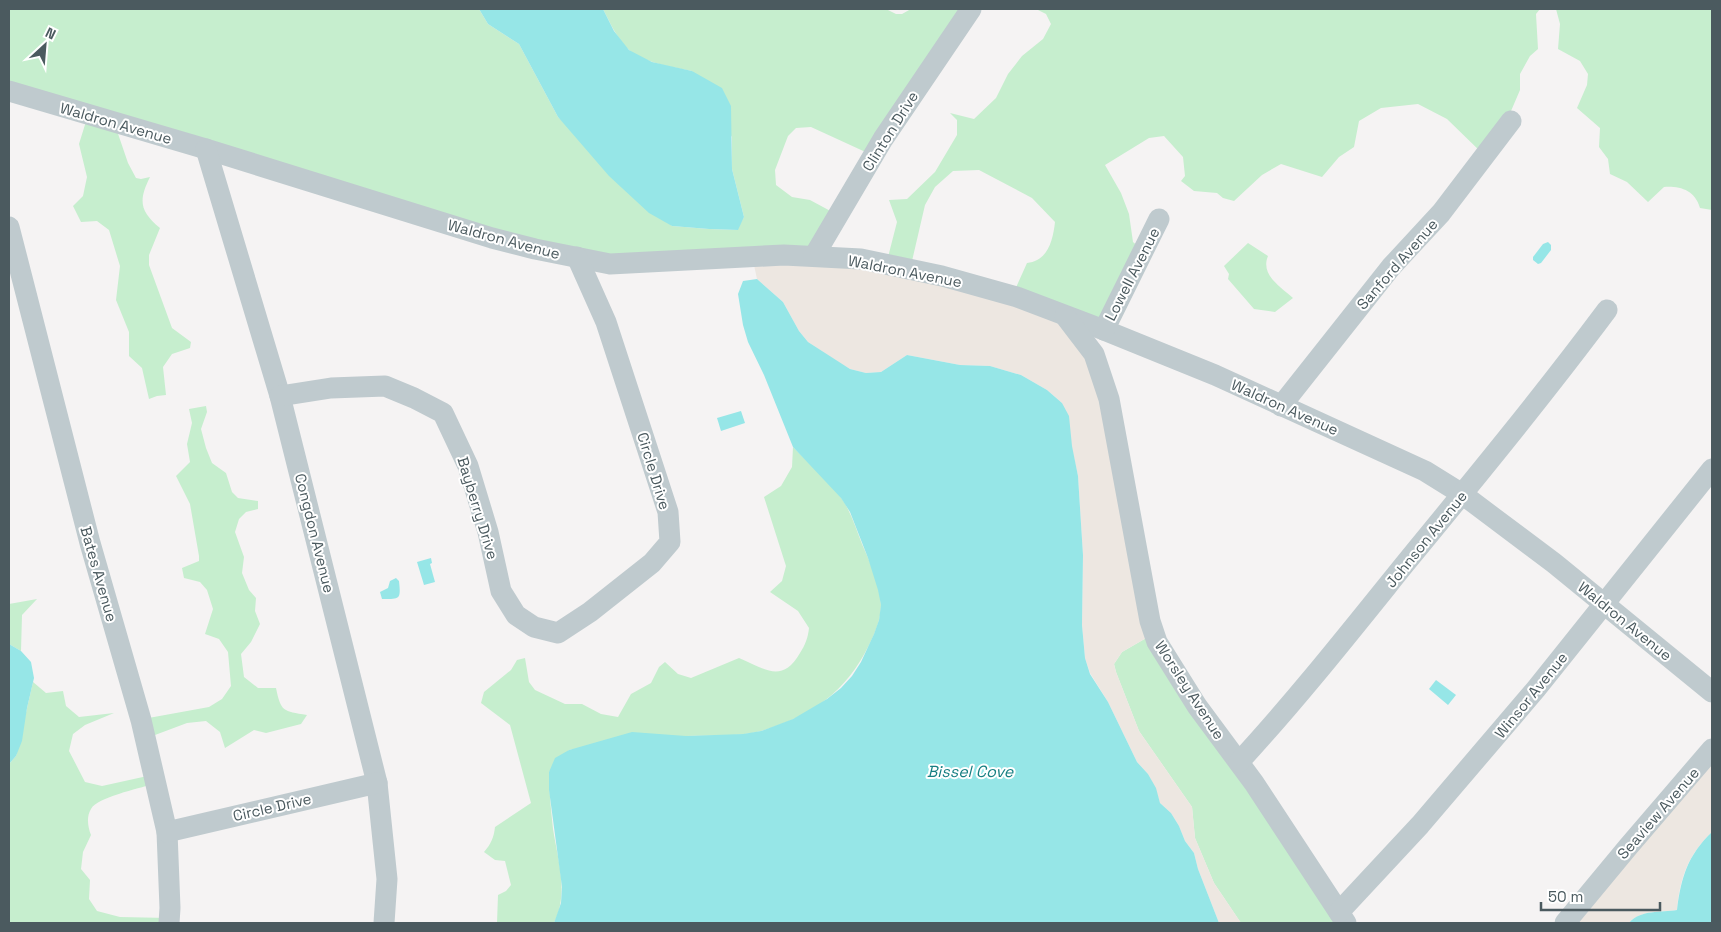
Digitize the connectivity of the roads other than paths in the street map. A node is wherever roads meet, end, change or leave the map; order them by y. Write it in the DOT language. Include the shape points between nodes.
graph roads {
  1 [pos="971,9"];
  2 [pos="9,91"];
  3 [pos="1511,121"];
  4 [pos="206,149"];
  5 [pos="1159,219"];
  6 [pos="9,227"];
  7 [pos="814,256"];
  8 [pos="577,257"];
  9 [pos="1607,310"];
  10 [pos="1066,316"];
  11 [pos="1104,330"];
  12 [pos="280,396"];
  13 [pos="1281,406"];
  14 [pos="1712,469"];
  15 [pos="1462,494"];
  16 [pos="1604,604"];
  17 [pos="548,630"];
  18 [pos="1712,692"];
  19 [pos="1712,749"];
  20 [pos="1239,762"];
  21 [pos="377,783"];
  22 [pos="167,832"];
  23 [pos="1343,918"];
  24 [pos="169,923"];
  25 [pos="384,923"];
  26 [pos="1565,923"];
  1 -- 7 [label="street, Clinton Drive" via="883,139"];
  2 -- 4 [label="street, Waldron Avenue"];
  3 -- 13 [label="street, Sanford Avenue" via="1442,213 1391,268"];
  4 -- 8 [label="street, Waldron Avenue" via="492,238"];
  4 -- 12 [label="street, Congdon Avenue"];
  5 -- 11 [label="street, Lowell Avenue"];
  6 -- 22 [label="street, Bates Avenue" via="90,543 141,720"];
  7 -- 8 [label="street, Waldron Avenue" via="610,264"];
  7 -- 10 [label="street, Waldron Avenue" via="861,259 942,276"];
  8 -- 17 [label="street, Circle Drive" via="606,322 668,512 670,542 652,563 590,612 558,633"];
  9 -- 15 [label="street, Johnson Avenue" via="1546,392"];
  10 -- 11 [label="street, Waldron Avenue"];
  10 -- 20 [label="street, Worsley Avenue" via="1094,354 1109,399 1150,621 1157,642 1197,706"];
  11 -- 13 [label="street, Waldron Avenue"];
  12 -- 17 [label="street, Bayberry Drive" via="331,388 384,386 443,413 468,466 501,590 516,615 534,628"];
  12 -- 21 [label="street, Congdon Avenue"];
  13 -- 15 [label="street, Waldron Avenue" via="1425,471"];
  14 -- 16 [label="street, Winsor Avenue"];
  15 -- 16 [label="street, Waldron Avenue"];
  15 -- 20 [label="street, Johnson Avenue" via="1268,732"];
  16 -- 18 [label="street, Waldron Avenue"];
  16 -- 23 [label="street, Winsor Avenue" via="1536,690"];
  19 -- 26 [label="street, Seaview Avenue"];
  20 -- 23 [label="street, Worsley Avenue"];
  21 -- 22 [label="street, Circle Drive"];
  21 -- 25 [label="street, Congdon Avenue" via="388,879"];
  22 -- 24 [label="street, Bates Avenue"];
}
